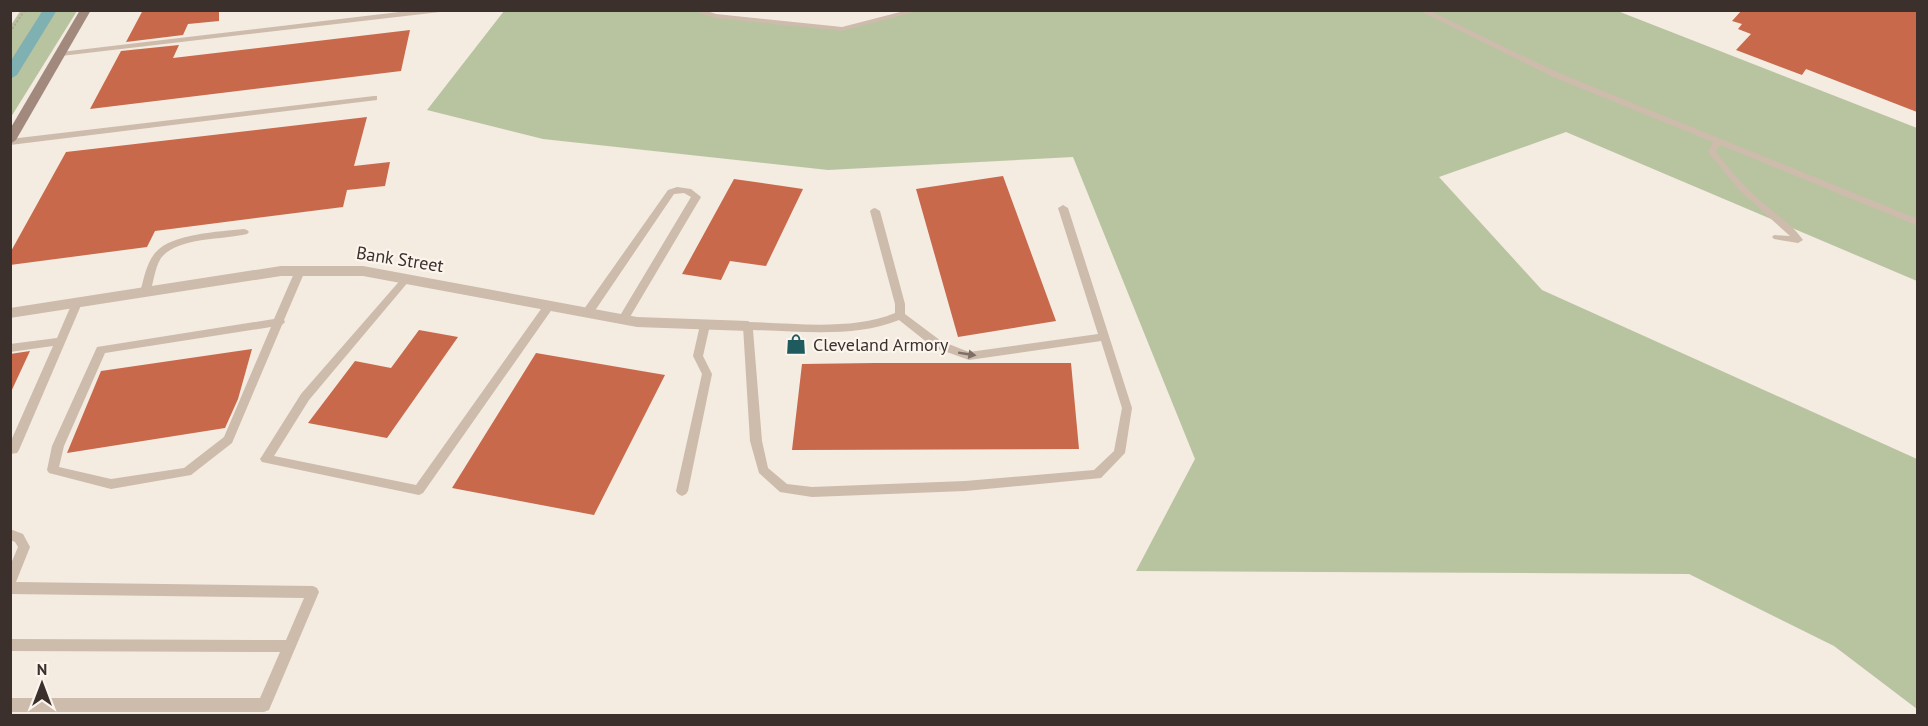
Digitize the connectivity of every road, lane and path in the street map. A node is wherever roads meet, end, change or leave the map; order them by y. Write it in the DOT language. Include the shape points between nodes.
graph roads {
  1 [pos="14,10"];
  2 [pos="25,10"];
  3 [pos="86,10"];
  4 [pos="440,10"];
  5 [pos="694,10"];
  6 [pos="919,10"];
  7 [pos="1421,10"];
  8 [pos="10,15"];
  9 [pos="10,32"];
  10 [pos="61,54"];
  11 [pos="374,99"];
  12 [pos="10,141"];
  13 [pos="1717,142"];
  14 [pos="1063,208"];
  15 [pos="875,211"];
  16 [pos="1917,223"];
  17 [pos="244,232"];
  18 [pos="1777,237"];
  19 [pos="300,271"];
  20 [pos="406,279"];
  21 [pos="145,292"];
  22 [pos="77,303"];
  23 [pos="550,305"];
  24 [pos="588,312"];
  25 [pos="10,313"];
  26 [pos="900,315"];
  27 [pos="623,319"];
  28 [pos="280,322"];
  29 [pos="705,325"];
  30 [pos="748,326"];
  31 [pos="1104,337"];
  32 [pos="60,341"];
  33 [pos="10,348"];
  34 [pos="13,450"];
  35 [pos="682,491"];
  36 [pos="10,534"];
  37 [pos="10,584"];
  38 [pos="10,588"];
  39 [pos="10,645"];
  40 [pos="290,646"];
  41 [pos="10,705"];
  1 -- 8 [label="path"];
  2 -- 9 [label="path"];
  3 -- 10 [label="main road"];
  4 -- 10 [label="lane"];
  5 -- 6 [label="lane" via="715,16 842,29"];
  7 -- 13 [label="lane" via="1518,58"];
  10 -- 12 [label="main road"];
  11 -- 12 [label="lane"];
  13 -- 16 [label="lane"];
  13 -- 18 [label="lane" via="1713,152 1727,174 1798,240"];
  14 -- 31 [label="lane"];
  15 -- 26 [label="lane"];
  17 -- 21 [label="lane" via="178,242 166,248 158,256"];
  19 -- 20 [label="street, Bank Street" via="363,271"];
  19 -- 21 [label="street, Bank Street"];
  19 -- 28 [label="lane"];
  20 -- 23 [label="street, Bank Street"];
  20 -- 23 [label="lane" via="305,397 266,459 418,490"];
  21 -- 22 [label="street, Bank Street"];
  22 -- 25 [label="street, Bank Street"];
  22 -- 32 [label="lane"];
  23 -- 24 [label="street, Bank Street"];
  24 -- 27 [label="street, Bank Street"];
  24 -- 27 [label="lane" via="671,192 679,189 694,193 696,197"];
  26 -- 30 [label="lane" via="888,322 867,324"];
  26 -- 31 [label="lane, one-way" via="937,344 969,356"];
  27 -- 29 [label="street, Bank Street"];
  28 -- 28 [label="lane" via="228,440 187,472 111,484 53,470 58,446 101,350"];
  29 -- 30 [label="street, Bank Street"];
  29 -- 35 [label="lane" via="698,356 707,374"];
  30 -- 31 [label="lane" via="756,441 763,470 784,489 812,492 965,486 1097,475 1119,453 1127,408"];
  32 -- 33 [label="lane"];
  32 -- 34 [label="lane"];
  36 -- 37 [label="lane" via="19,538 24,547"];
  38 -- 40 [label="lane" via="313,592"];
  39 -- 40 [label="lane"];
  40 -- 41 [label="lane" via="264,705"];
}
